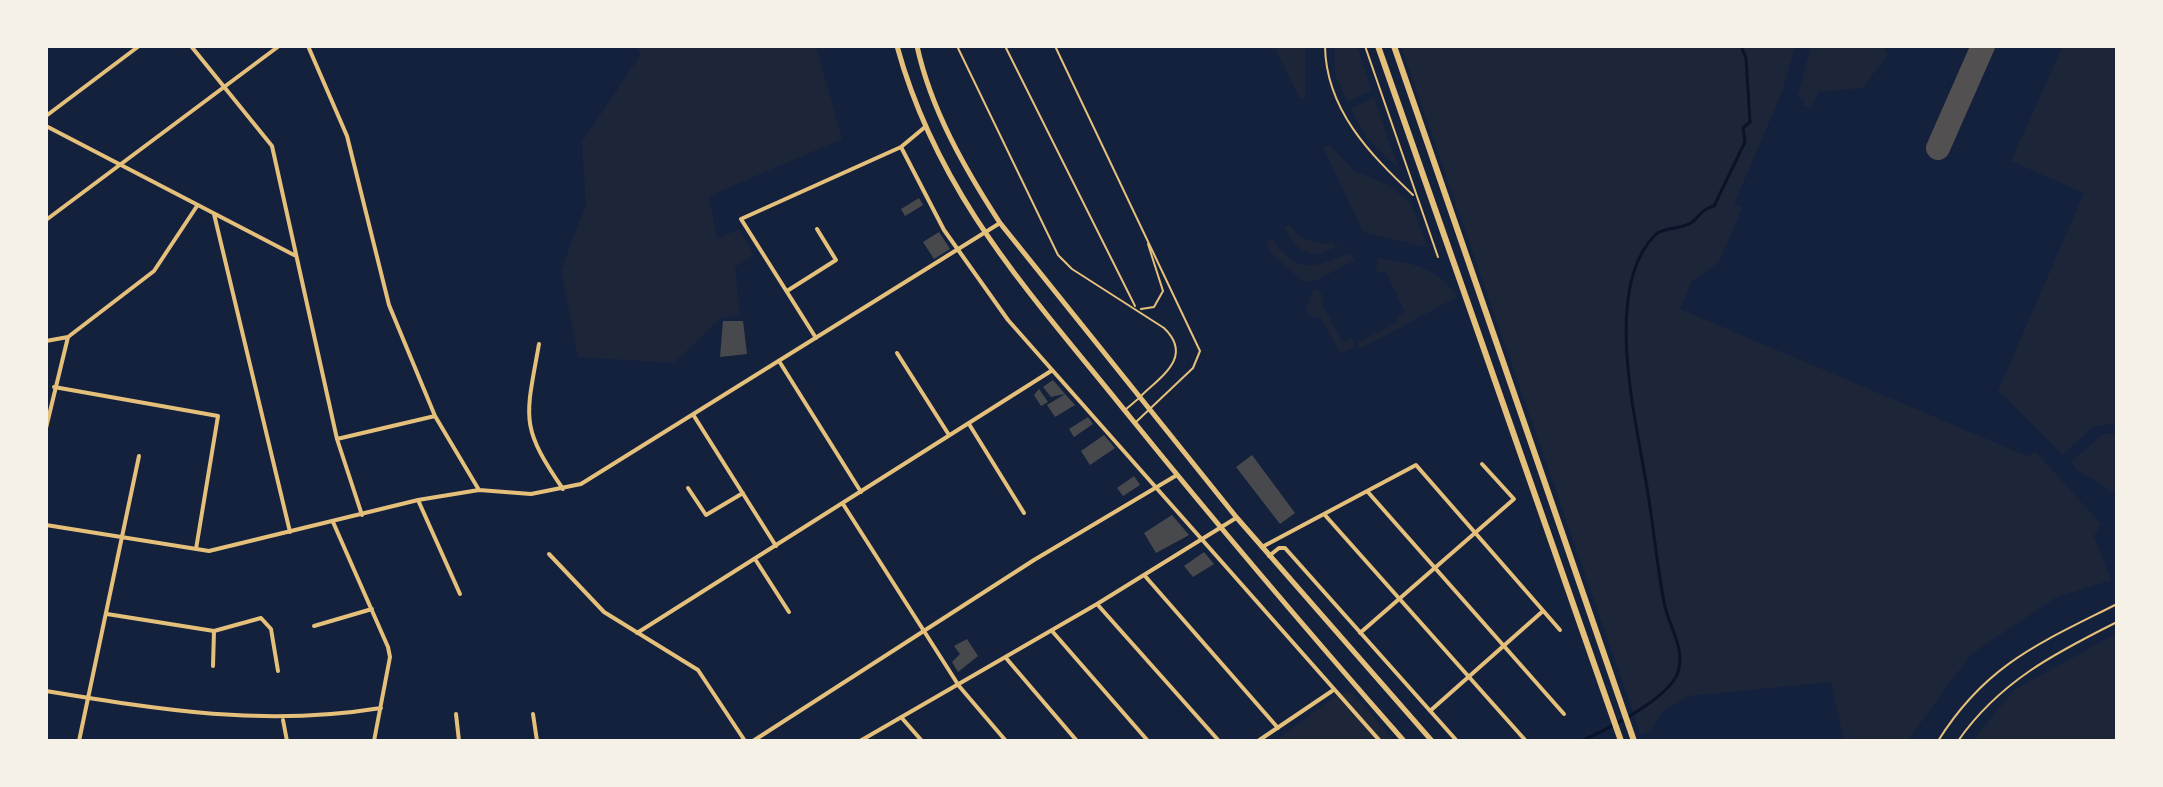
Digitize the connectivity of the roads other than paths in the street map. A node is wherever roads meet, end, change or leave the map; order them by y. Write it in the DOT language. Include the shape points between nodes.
graph roads {
  1 [pos="139,46"];
  2 [pos="191,46"];
  3 [pos="279,46"];
  4 [pos="308,46"];
  5 [pos="897,46"];
  6 [pos="919,46"];
  7 [pos="957,46"];
  8 [pos="1005,46"];
  9 [pos="1055,46"];
  10 [pos="1325,46"];
  11 [pos="1365,46"];
  12 [pos="1378,46"];
  13 [pos="1394,46"];
  14 [pos="222,86"];
  15 [pos="46,116"];
  16 [pos="46,126"];
  17 [pos="925,127"];
  18 [pos="901,147"];
  19 [pos="120,167"];
  20 [pos="1415,197"];
  21 [pos="198,205"];
  22 [pos="214,214"];
  23 [pos="46,220"];
  24 [pos="1000,223"];
  25 [pos="817,229"];
  26 [pos="984,234"];
  27 [pos="1146,236"];
  28 [pos="957,250"];
  29 [pos="294,255"];
  30 [pos="1438,257"];
  31 [pos="786,291"];
  32 [pos="1136,307"];
  33 [pos="68,337"];
  34 [pos="816,338"];
  35 [pos="46,341"];
  36 [pos="539,344"];
  37 [pos="897,353"];
  38 [pos="779,361"];
  39 [pos="1051,371"];
  40 [pos="54,387"];
  41 [pos="1138,399"];
  42 [pos="1125,410"];
  43 [pos="1148,410"];
  44 [pos="693,415"];
  45 [pos="435,416"];
  46 [pos="1135,423"];
  47 [pos="969,424"];
  48 [pos="46,428"];
  49 [pos="949,436"];
  50 [pos="337,439"];
  51 [pos="139,456"];
  52 [pos="1482,464"];
  53 [pos="1177,475"];
  54 [pos="1155,487"];
  55 [pos="688,488"];
  56 [pos="563,489"];
  57 [pos="479,490"];
  58 [pos="1367,491"];
  59 [pos="861,492"];
  60 [pos="743,493"];
  61 [pos="418,500"];
  62 [pos="843,504"];
  63 [pos="1024,513"];
  64 [pos="1324,514"];
  65 [pos="362,515"];
  66 [pos="1237,518"];
  67 [pos="333,522"];
  68 [pos="46,525"];
  69 [pos="1221,529"];
  70 [pos="290,532"];
  71 [pos="1475,532"];
  72 [pos="122,539"];
  73 [pos="1201,541"];
  74 [pos="776,546"];
  75 [pos="1262,547"];
  76 [pos="196,550"];
  77 [pos="549,554"];
  78 [pos="1269,556"];
  79 [pos="755,559"];
  80 [pos="1434,568"];
  81 [pos="1145,576"];
  82 [pos="460,594"];
  83 [pos="1399,599"];
  84 [pos="1097,604"];
  85 [pos="2117,604"];
  86 [pos="372,609"];
  87 [pos="1543,611"];
  88 [pos="789,612"];
  89 [pos="107,614"];
  90 [pos="2117,622"];
  91 [pos="314,626"];
  92 [pos="1560,630"];
  93 [pos="214,631"];
  94 [pos="1052,631"];
  95 [pos="923,632"];
  96 [pos="637,633"];
  97 [pos="1360,633"];
  98 [pos="1504,646"];
  99 [pos="1006,658"];
  100 [pos="213,666"];
  101 [pos="278,671"];
  102 [pos="1469,677"];
  103 [pos="959,686"];
  104 [pos="1333,690"];
  105 [pos="46,691"];
  106 [pos="89,698"];
  107 [pos="381,708"];
  108 [pos="1430,711"];
  109 [pos="456,714"];
  110 [pos="533,714"];
  111 [pos="1564,714"];
  112 [pos="901,717"];
  113 [pos="283,719"];
  114 [pos="1278,728"];
  115 [pos="1401,740"];
  116 [pos="79,741"];
  117 [pos="287,741"];
  118 [pos="374,741"];
  119 [pos="459,741"];
  120 [pos="537,741"];
  121 [pos="745,741"];
  122 [pos="753,741"];
  123 [pos="860,741"];
  124 [pos="922,741"];
  125 [pos="1006,741"];
  126 [pos="1077,741"];
  127 [pos="1148,741"];
  128 [pos="1219,741"];
  129 [pos="1258,741"];
  130 [pos="1380,741"];
  131 [pos="1432,741"];
  132 [pos="1457,741"];
  133 [pos="1526,741"];
  134 [pos="1621,741"];
  135 [pos="1634,741"];
  136 [pos="1938,741"];
  137 [pos="1958,741"];
  1 -- 15 [label="street"];
  2 -- 14 [label="street"];
  3 -- 14 [label="street"];
  4 -- 45 [label="street" via="347,136 389,305"];
  5 -- 17 [label="main road"];
  6 -- 24 [label="main road" via="966,171"];
  7 -- 32 [label="lane" via="1058,255"];
  8 -- 32 [label="lane"];
  9 -- 27 [label="lane"];
  10 -- 20 [label="lane" via="1330,84 1357,138"];
  11 -- 20 [label="lane"];
  12 -- 134 [label="main road"];
  13 -- 135 [label="main road"];
  14 -- 19 [label="street"];
  14 -- 29 [label="street" via="272,146"];
  16 -- 19 [label="street"];
  17 -- 18 [label="street"];
  17 -- 26 [label="main road"];
  18 -- 28 [label="street"];
  18 -- 31 [label="street" via="741,219"];
  19 -- 21 [label="street"];
  19 -- 23 [label="street"];
  20 -- 30 [label="lane"];
  21 -- 22 [label="street"];
  21 -- 33 [label="street" via="154,271"];
  22 -- 29 [label="street"];
  22 -- 70 [label="street"];
  24 -- 26 [label="street"];
  24 -- 41 [label="main road"];
  25 -- 31 [label="street" via="836,260"];
  26 -- 28 [label="street"];
  26 -- 42 [label="main road"];
  27 -- 32 [label="lane" via="1163,291 1154,307"];
  27 -- 43 [label="lane" via="1200,351 1193,368"];
  28 -- 34 [label="street"];
  28 -- 39 [label="street"];
  29 -- 50 [label="street"];
  31 -- 34 [label="street"];
  32 -- 41 [label="lane" via="1170,333 1178,352 1175,363"];
  33 -- 35 [label="street"];
  33 -- 40 [label="street"];
  34 -- 38 [label="street"];
  36 -- 56 [label="street" via="527,416 535,446"];
  37 -- 49 [label="street"];
  38 -- 44 [label="street"];
  38 -- 59 [label="street"];
  39 -- 47 [label="street"];
  39 -- 54 [label="street"];
  40 -- 48 [label="street"];
  40 -- 76 [label="street" via="218,416"];
  41 -- 42 [label="lane"];
  41 -- 43 [label="main road"];
  42 -- 46 [label="main road"];
  43 -- 46 [label="lane"];
  43 -- 66 [label="main road"];
  44 -- 56 [label="street" via="581,484"];
  44 -- 60 [label="street"];
  45 -- 50 [label="street"];
  45 -- 57 [label="street"];
  46 -- 53 [label="main road"];
  47 -- 49 [label="street"];
  47 -- 63 [label="street"];
  49 -- 59 [label="street"];
  50 -- 65 [label="street"];
  51 -- 72 [label="street"];
  52 -- 71 [label="street" via="1514,499"];
  53 -- 54 [label="street"];
  53 -- 69 [label="main road"];
  54 -- 73 [label="street"];
  54 -- 95 [label="street"];
  55 -- 60 [label="street" via="706,515"];
  56 -- 57 [label="street" via="531,494"];
  57 -- 61 [label="street"];
  58 -- 64 [label="street"];
  58 -- 71 [label="street" via="1416,465"];
  58 -- 80 [label="street"];
  59 -- 62 [label="street"];
  60 -- 74 [label="street"];
  61 -- 65 [label="street"];
  61 -- 82 [label="street"];
  62 -- 74 [label="street"];
  62 -- 95 [label="street"];
  64 -- 75 [label="street"];
  64 -- 83 [label="street"];
  65 -- 67 [label="street"];
  66 -- 69 [label="street"];
  66 -- 75 [label="main road"];
  67 -- 70 [label="street"];
  67 -- 86 [label="street"];
  68 -- 72 [label="street"];
  69 -- 73 [label="street"];
  69 -- 115 [label="main road"];
  70 -- 76 [label="street"];
  71 -- 80 [label="street"];
  71 -- 87 [label="street"];
  72 -- 76 [label="street"];
  72 -- 89 [label="street"];
  73 -- 81 [label="street"];
  73 -- 104 [label="street"];
  74 -- 79 [label="street"];
  75 -- 78 [label="main road"];
  77 -- 96 [label="street" via="604,612"];
  78 -- 97 [label="street" via="1285,548"];
  78 -- 131 [label="main road"];
  79 -- 88 [label="street"];
  79 -- 96 [label="street"];
  80 -- 83 [label="street"];
  80 -- 98 [label="street"];
  81 -- 84 [label="street"];
  81 -- 114 [label="street"];
  83 -- 97 [label="street"];
  83 -- 102 [label="street"];
  84 -- 94 [label="street"];
  84 -- 128 [label="street"];
  85 -- 136 [label="lane" via="2012,658 1960,707"];
  86 -- 91 [label="street"];
  86 -- 107 [label="street" via="390,657"];
  87 -- 92 [label="street"];
  87 -- 98 [label="street"];
  89 -- 93 [label="street"];
  89 -- 106 [label="street"];
  90 -- 137 [label="lane" via="2023,673 1981,710"];
  93 -- 100 [label="street"];
  93 -- 101 [label="street" via="266,621"];
  94 -- 99 [label="street"];
  94 -- 127 [label="street"];
  95 -- 103 [label="street"];
  95 -- 122 [label="street"];
  96 -- 121 [label="street" via="698,670"];
  97 -- 108 [label="street"];
  98 -- 102 [label="street"];
  98 -- 111 [label="street"];
  99 -- 103 [label="street"];
  99 -- 126 [label="street"];
  102 -- 108 [label="street"];
  102 -- 133 [label="street"];
  103 -- 112 [label="street"];
  103 -- 125 [label="street"];
  104 -- 114 [label="street"];
  104 -- 130 [label="street"];
  105 -- 106 [label="street"];
  106 -- 113 [label="street" via="203,716"];
  106 -- 116 [label="street"];
  107 -- 113 [label="street"];
  107 -- 118 [label="street"];
  108 -- 132 [label="street"];
  109 -- 119 [label="street"];
  110 -- 120 [label="street"];
  112 -- 123 [label="street"];
  112 -- 124 [label="street"];
  113 -- 117 [label="street"];
  114 -- 129 [label="street"];
}
